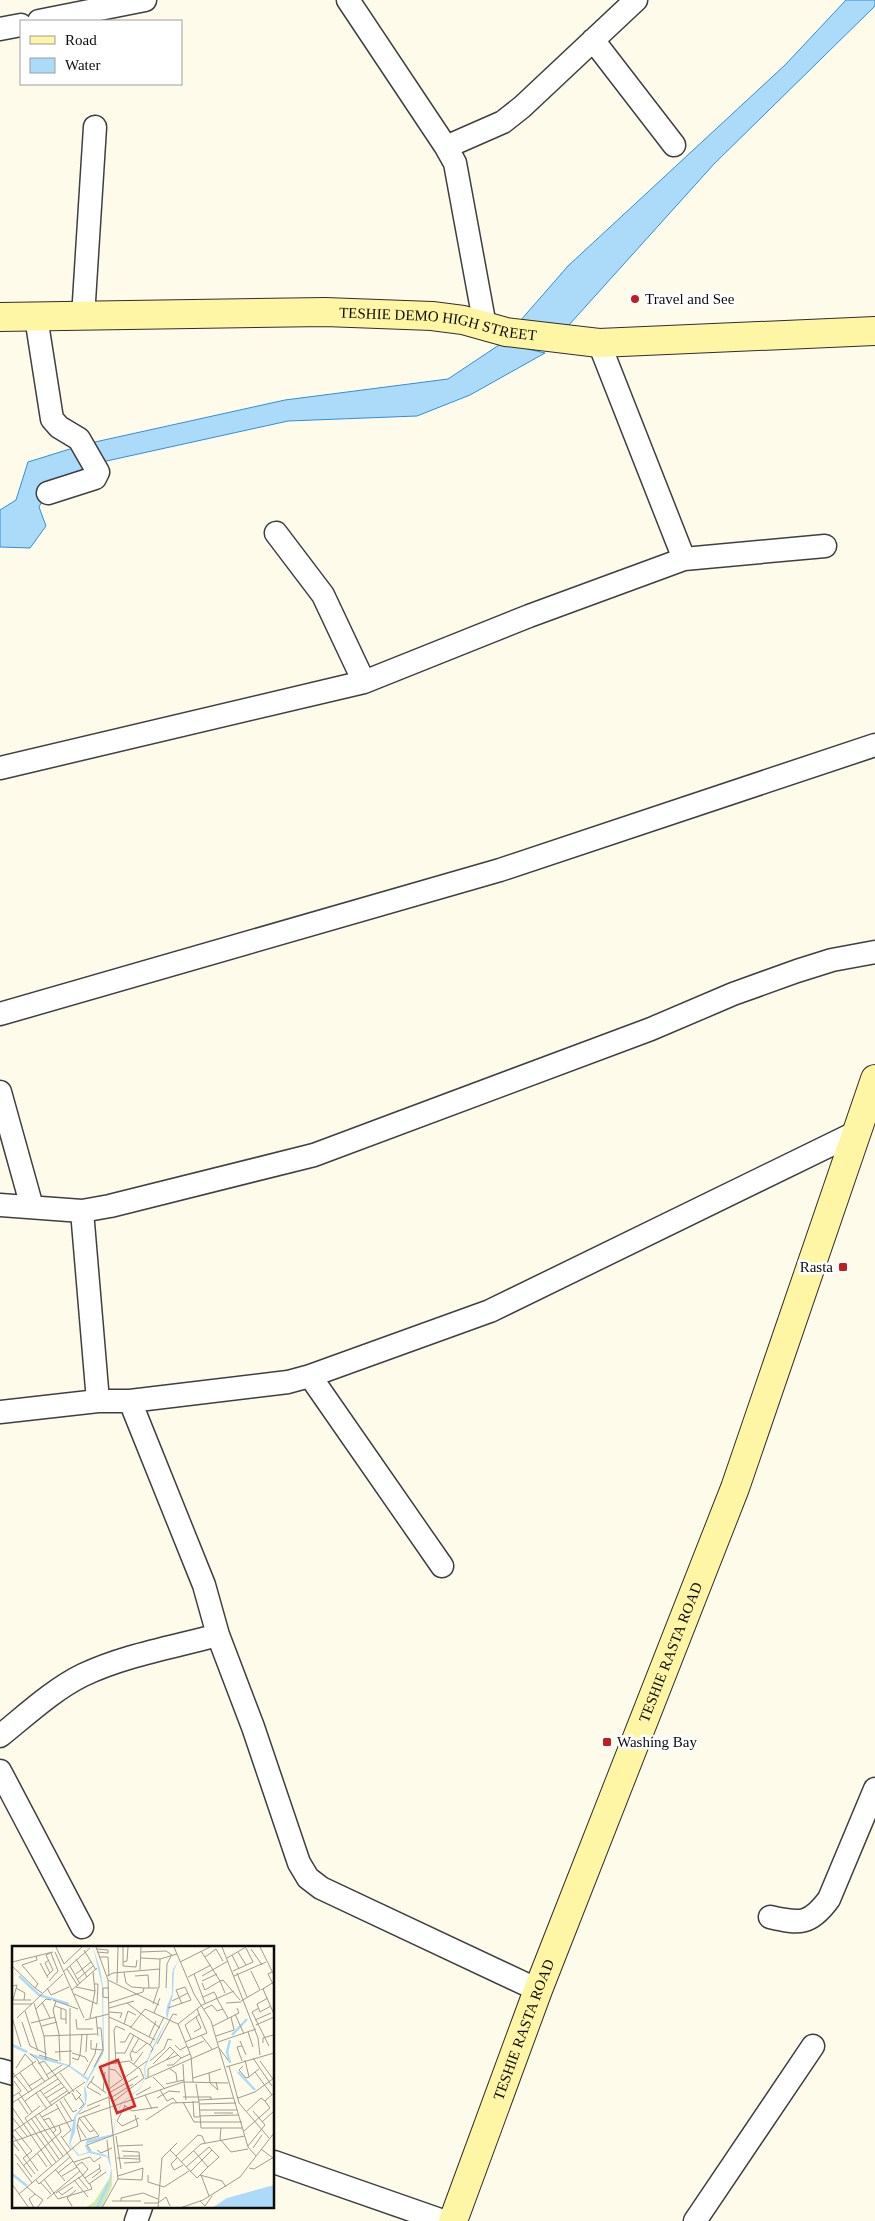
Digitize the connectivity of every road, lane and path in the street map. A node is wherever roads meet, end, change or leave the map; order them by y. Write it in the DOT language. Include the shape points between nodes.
graph roads {
  1 [pos="145,0"];
  2 [pos="348,0"];
  3 [pos="636,0"];
  4 [pos="44,20"];
  5 [pos="20,25"];
  6 [pos="0,29"];
  7 [pos="593,40"];
  8 [pos="95,127"];
  9 [pos="674,145"];
  10 [pos="446,147"];
  11 [pos="0,317"];
  12 [pos="36,317"];
  13 [pos="83,317"];
  14 [pos="496,329"];
  15 [pos="875,331"];
  16 [pos="599,343"];
  17 [pos="48,492"];
  18 [pos="276,533"];
  19 [pos="825,546"];
  20 [pos="684,559"];
  21 [pos="364,682"];
  22 [pos="875,745"];
  23 [pos="0,768"];
  24 [pos="875,952"];
  25 [pos="0,1014"];
  26 [pos="875,1079"];
  27 [pos="0,1092"];
  28 [pos="858,1132"];
  29 [pos="0,1206"];
  30 [pos="32,1207"];
  31 [pos="82,1211"];
  32 [pos="310,1376"];
  33 [pos="98,1401"];
  34 [pos="130,1401"];
  35 [pos="0,1412"];
  36 [pos="442,1566"];
  37 [pos="218,1635"];
  38 [pos="0,1736"];
  39 [pos="0,1771"];
  40 [pos="875,1789"];
  41 [pos="770,1917"];
  42 [pos="82,1927"];
  43 [pos="538,1990"];
  44 [pos="813,2046"];
  45 [pos="275,2162"];
  46 [pos="141,2208"];
  47 [pos="136,2221"];
  48 [pos="443,2221"];
  49 [pos="453,2221"];
  50 [pos="695,2221"];
  1 -- 4 [label="street"];
  2 -- 10 [label="street"];
  3 -- 7 [label="street"];
  5 -- 6 [label="street"];
  7 -- 9 [label="street"];
  7 -- 10 [label="street" via="502,122"];
  8 -- 13 [label="street"];
  10 -- 14 [label="street" via="455,163"];
  11 -- 12 [label="main road, TESHIE DEMO HIGH STREET"];
  12 -- 13 [label="main road, TESHIE DEMO HIGH STREET"];
  12 -- 17 [label="street" via="52,419 58,427 79,439 98,472 95,478"];
  13 -- 14 [label="main road, TESHIE DEMO HIGH STREET" via="326,312 432,316"];
  14 -- 16 [label="main road, TESHIE DEMO HIGH STREET"];
  15 -- 16 [label="main road, TESHIE DEMO HIGH STREET"];
  16 -- 20 [label="street"];
  18 -- 21 [label="street" via="323,595"];
  19 -- 20 [label="street"];
  20 -- 21 [label="street"];
  21 -- 23 [label="street"];
  22 -- 25 [label="street" via="500,870"];
  24 -- 31 [label="street" via="832,960 751,988 314,1155"];
  26 -- 28 [label="main road, TESHIE RASTA ROAD"];
  27 -- 30 [label="street"];
  28 -- 32 [label="street" via="490,1311"];
  28 -- 43 [label="main road, TESHIE RASTA ROAD" via="735,1488"];
  29 -- 30 [label="street"];
  30 -- 31 [label="street"];
  31 -- 33 [label="street"];
  32 -- 34 [label="street" via="288,1382"];
  32 -- 36 [label="street"];
  33 -- 34 [label="street"];
  33 -- 35 [label="street"];
  34 -- 37 [label="street" via="204,1585"];
  37 -- 38 [label="street" via="141,1655 83,1675"];
  37 -- 43 [label="street" via="308,1878 321,1888"];
  39 -- 42 [label="street"];
  40 -- 41 [label="street" via="829,1899 820,1912 807,1921 795,1923"];
  43 -- 49 [label="main road, TESHIE RASTA ROAD"];
  44 -- 50 [label="street"];
  45 -- 48 [label="street"];
  46 -- 47 [label="street"];
}
